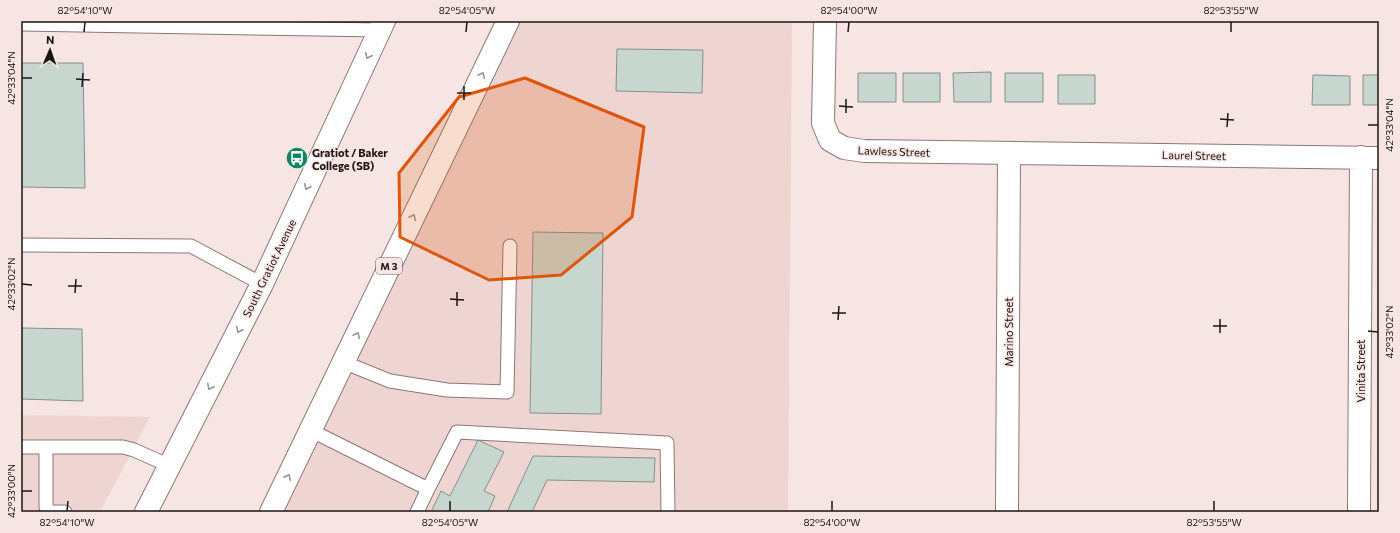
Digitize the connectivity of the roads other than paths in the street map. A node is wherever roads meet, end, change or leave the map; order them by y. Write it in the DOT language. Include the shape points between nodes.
graph roads {
  1 [pos="508,21"];
  2 [pos="825,21"];
  3 [pos="21,24"];
  4 [pos="382,26"];
  5 [pos="1009,153"];
  6 [pos="1370,158"];
  7 [pos="21,245"];
  8 [pos="510,246"];
  9 [pos="262,284"];
  10 [pos="343,362"];
  11 [pos="310,430"];
  12 [pos="21,447"];
  13 [pos="46,447"];
  14 [pos="170,466"];
  15 [pos="428,489"];
  16 [pos="65,512"];
  17 [pos="146,512"];
  18 [pos="271,512"];
  19 [pos="418,512"];
  20 [pos="668,512"];
  21 [pos="1007,512"];
  22 [pos="1360,512"];
  10 -- 1 [label="street, M 3, one-way"];
  2 -- 5 [label="street, Lawless Street" via="823,123 830,140 844,148 864,151"];
  3 -- 4 [label="lane"];
  4 -- 9 [label="street, South Gratiot Avenue, one-way"];
  5 -- 6 [label="street, Laurel Street"];
  5 -- 21 [label="street, Marino Street"];
  6 -- 22 [label="street, Vinita Street"];
  7 -- 9 [label="lane" via="191,246"];
  8 -- 10 [label="lane" via="507,392 447,390 390,381"];
  9 -- 14 [label="street, South Gratiot Avenue, one-way"];
  10 -- 11 [label="street, M 3"];
  11 -- 15 [label="lane"];
  18 -- 11 [label="street, M 3, one-way"];
  12 -- 13 [label="lane"];
  13 -- 14 [label="lane" via="123,447"];
  13 -- 16 [label="lane" via="46,507 50,512"];
  14 -- 17 [label="street, South Gratiot Avenue"];
  15 -- 19 [label="lane"];
  15 -- 20 [label="lane" via="457,432 667,443"];
}
